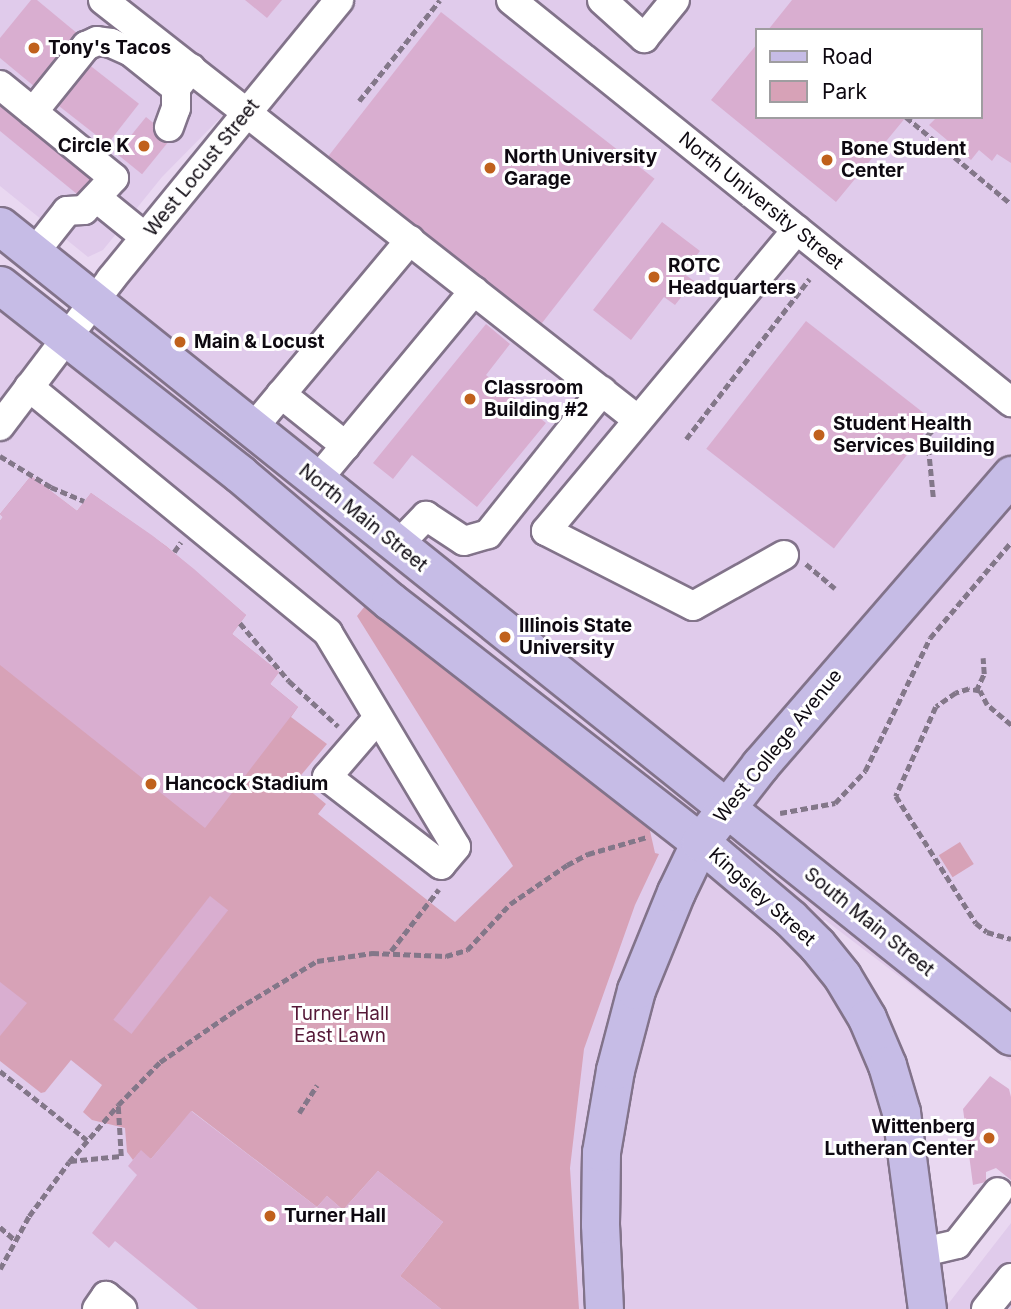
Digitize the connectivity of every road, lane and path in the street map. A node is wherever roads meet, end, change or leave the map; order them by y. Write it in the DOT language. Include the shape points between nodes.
graph roads {
  1 [pos="103,0"];
  2 [pos="339,0"];
  3 [pos="440,0"];
  4 [pos="511,0"];
  5 [pos="602,0"];
  6 [pos="676,0"];
  7 [pos="184,78"];
  8 [pos="0,85"];
  9 [pos="359,101"];
  10 [pos="33,112"];
  11 [pos="248,113"];
  12 [pos="908,119"];
  13 [pos="169,127"];
  14 [pos="98,200"];
  15 [pos="1011,204"];
  16 [pos="0,226"];
  17 [pos="797,230"];
  18 [pos="145,237"];
  19 [pos="410,240"];
  20 [pos="34,253"];
  21 [pos="809,279"];
  22 [pos="0,285"];
  23 [pos="474,290"];
  24 [pos="94,301"];
  25 [pos="65,337"];
  26 [pos="29,387"];
  27 [pos="602,391"];
  28 [pos="281,394"];
  29 [pos="1011,402"];
  30 [pos="971,418"];
  31 [pos="638,420"];
  32 [pos="0,426"];
  33 [pos="253,428"];
  34 [pos="686,439"];
  35 [pos="346,446"];
  36 [pos="0,456"];
  37 [pos="1011,475"];
  38 [pos="317,480"];
  39 [pos="933,498"];
  40 [pos="84,501"];
  41 [pos="1011,542"];
  42 [pos="397,546"];
  43 [pos="784,555"];
  44 [pos="835,588"];
  45 [pos="240,623"];
  46 [pos="983,658"];
  47 [pos="976,691"];
  48 [pos="378,718"];
  49 [pos="1011,725"];
  50 [pos="358,743"];
  51 [pos="727,808"];
  52 [pos="780,813"];
  53 [pos="657,834"];
  54 [pos="700,842"];
  55 [pos="442,865"];
  56 [pos="1011,939"];
  57 [pos="391,952"];
  58 [pos="1011,1036"];
  59 [pos="0,1071"];
  60 [pos="317,1085"];
  61 [pos="118,1105"];
  62 [pos="299,1113"];
  63 [pos="87,1140"];
  64 [pos="69,1162"];
  65 [pos="998,1192"];
  66 [pos="0,1227"];
  67 [pos="14,1239"];
  68 [pos="919,1253"];
  69 [pos="0,1269"];
  70 [pos="1011,1278"];
  71 [pos="97,1309"];
  72 [pos="122,1309"];
  73 [pos="604,1309"];
  74 [pos="927,1309"];
  75 [pos="986,1309"];
  1 -- 7 [label="street"];
  2 -- 11 [label="street, West Locust Street"];
  3 -- 9 [label="path"];
  4 -- 17 [label="street, North University Street"];
  5 -- 6 [label="street" via="644,38"];
  7 -- 10 [label="street" via="111,43 97,41 86,46"];
  7 -- 11 [label="street"];
  7 -- 13 [label="street"];
  8 -- 10 [label="street"];
  10 -- 14 [label="street" via="114,178"];
  11 -- 18 [label="street, West Locust Street"];
  11 -- 19 [label="street"];
  12 -- 15 [label="path"];
  14 -- 18 [label="street"];
  14 -- 20 [label="street" via="85,210 67,211"];
  16 -- 20 [label="main road, North Main Street"];
  17 -- 29 [label="street, North University Street"];
  17 -- 31 [label="street"];
  18 -- 24 [label="street, West Locust Street"];
  19 -- 23 [label="street"];
  19 -- 28 [label="street"];
  20 -- 24 [label="main road, North Main Street"];
  21 -- 34 [label="path"];
  22 -- 25 [label="main road"];
  23 -- 27 [label="street"];
  23 -- 35 [label="street"];
  24 -- 25 [label="street, West Locust Street"];
  24 -- 33 [label="main road, North Main Street"];
  25 -- 26 [label="street, West Locust Street"];
  25 -- 54 [label="main road" via="240,474 390,601"];
  26 -- 32 [label="street, West Locust Street"];
  26 -- 48 [label="street" via="328,633"];
  27 -- 31 [label="street"];
  27 -- 42 [label="street" via="488,534 464,541 426,516"];
  28 -- 33 [label="street"];
  28 -- 35 [label="street"];
  30 -- 39 [label="path" via="940,422 927,436"];
  31 -- 43 [label="street" via="546,531 693,606"];
  33 -- 38 [label="main road, North Main Street"];
  35 -- 38 [label="street"];
  36 -- 40 [label="path"];
  37 -- 51 [label="main road, West College Avenue" via="832,679"];
  38 -- 42 [label="main road, North Main Street"];
  41 -- 52 [label="path" via="930,638 865,771 835,803"];
  42 -- 51 [label="main road, North Main Street"];
  43 -- 44 [label="path" via="791,552"];
  45 -- 50 [label="path" via="289,681"];
  46 -- 47 [label="path" via="984,674"];
  47 -- 49 [label="path"];
  47 -- 56 [label="path" via="956,693 936,707 896,796 976,923 987,932"];
  48 -- 50 [label="street"];
  48 -- 55 [label="street" via="456,847"];
  50 -- 55 [label="street" via="327,777"];
  51 -- 54 [label="main road, West College Avenue"];
  51 -- 58 [label="main road, South Main Street"];
  53 -- 57 [label="path" via="588,854 567,865 510,904 467,950 446,956"];
  54 -- 68 [label="main road, Kingsley Street" via="817,946 867,1018 901,1112"];
  54 -- 73 [label="main road, West College Avenue" via="636,990 615,1070 601,1152"];
  55 -- 57 [label="path" via="441,888"];
  57 -- 61 [label="path" via="317,961 160,1062"];
  59 -- 63 [label="path"];
  60 -- 62 [label="path"];
  61 -- 63 [label="path"];
  61 -- 64 [label="path" via="121,1156"];
  63 -- 64 [label="path"];
  64 -- 67 [label="path"];
  65 -- 68 [label="street" via="957,1244"];
  66 -- 67 [label="path"];
  67 -- 69 [label="path"];
  68 -- 74 [label="main road, Kingsley Street"];
  70 -- 75 [label="street"];
  71 -- 72 [label="street" via="106,1296"];
}
